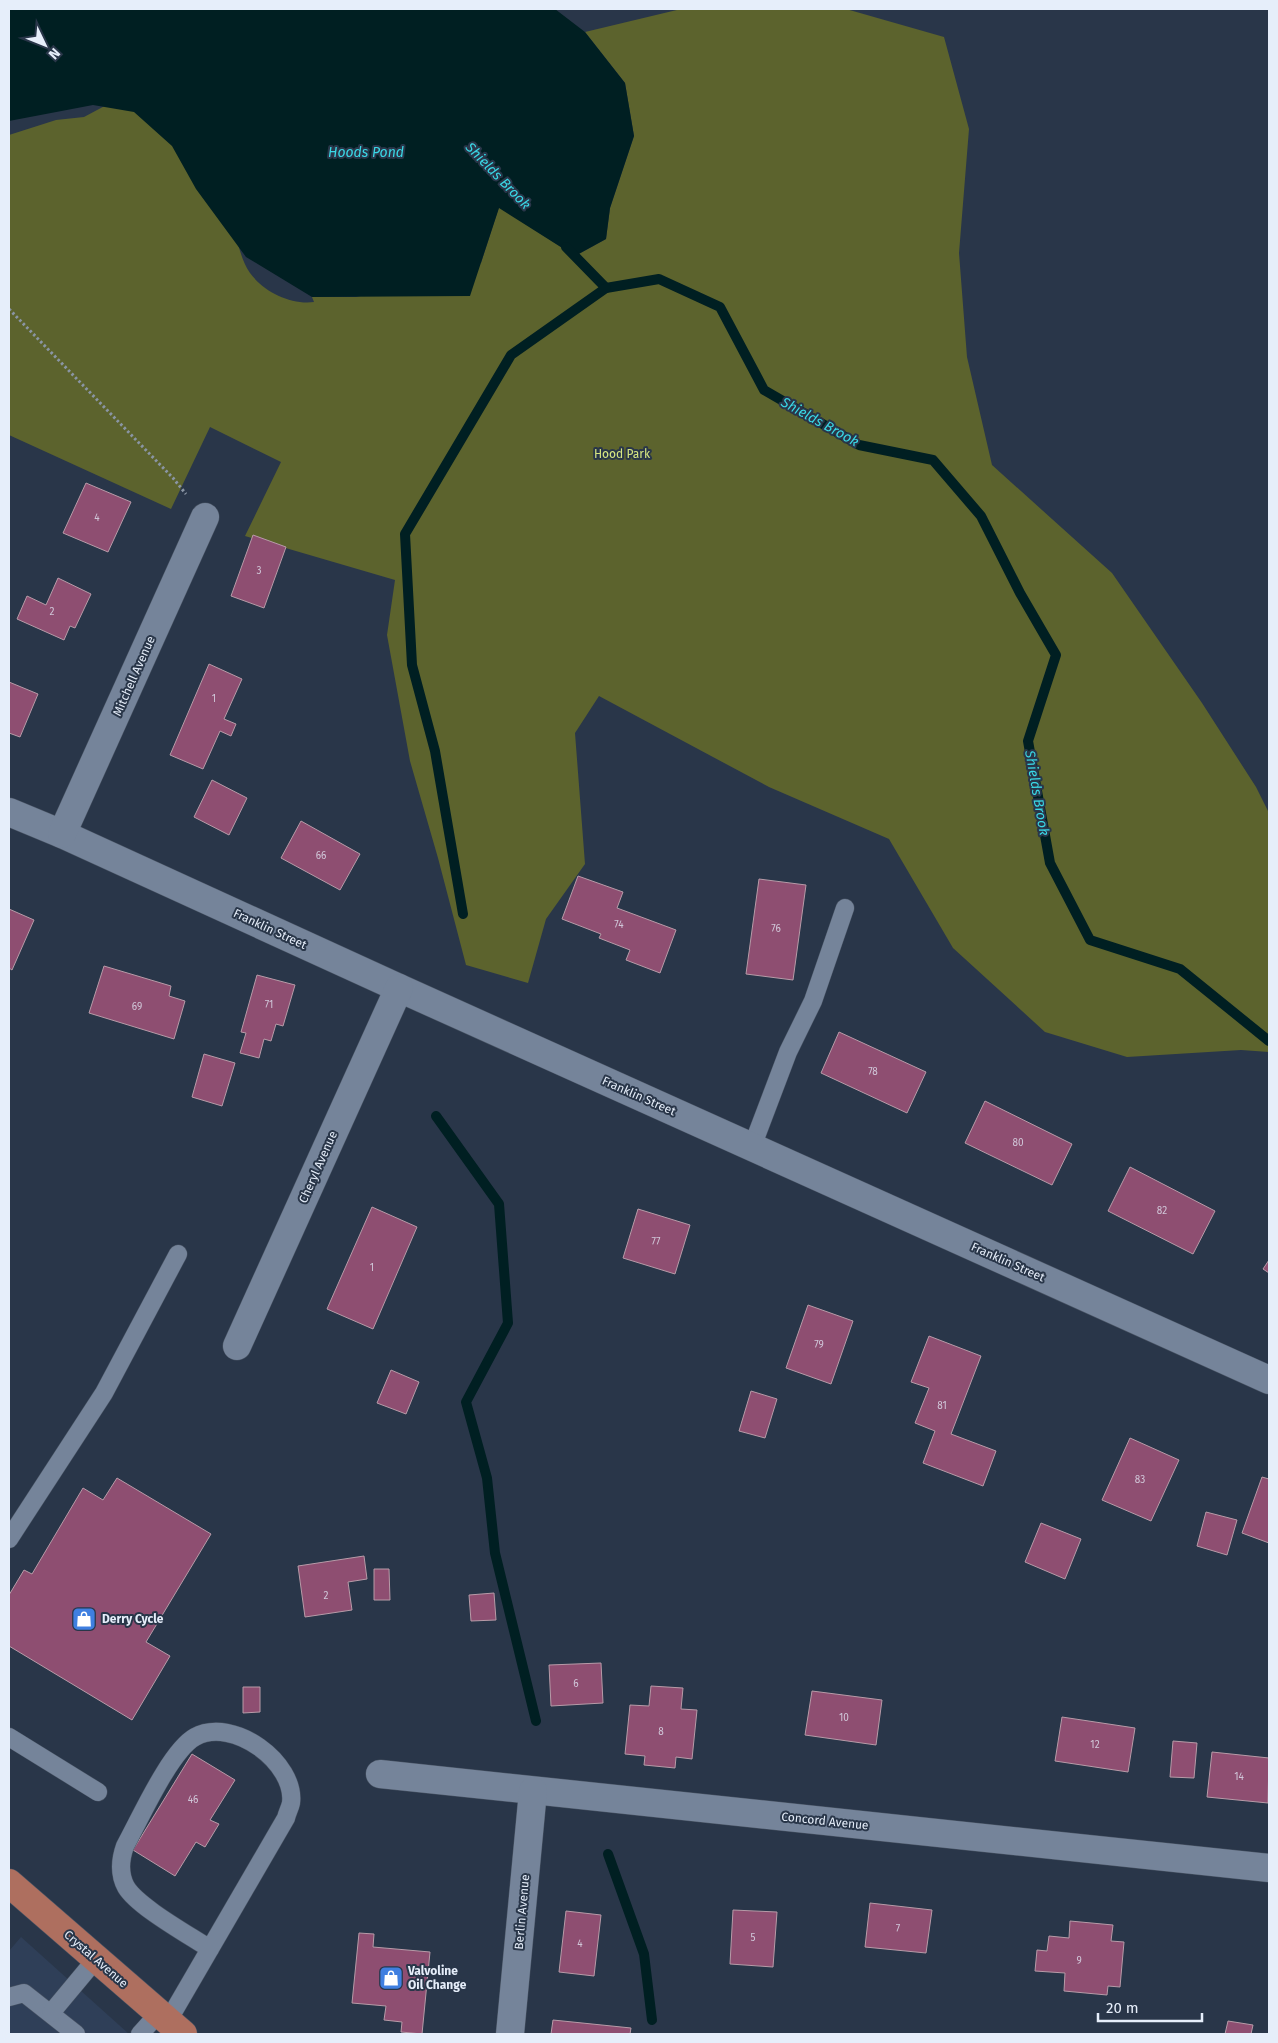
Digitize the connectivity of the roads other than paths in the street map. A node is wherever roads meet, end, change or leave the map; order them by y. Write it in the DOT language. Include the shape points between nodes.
graph roads {
  1 [pos="205,517"];
  2 [pos="9,812"];
  3 [pos="62,834"];
  4 [pos="845,908"];
  5 [pos="400,988"];
  6 [pos="752,1147"];
  7 [pos="178,1254"];
  8 [pos="237,1346"];
  9 [pos="1269,1380"];
  10 [pos="9,1539"];
  11 [pos="9,1737"];
  12 [pos="380,1774"];
  13 [pos="533,1790"];
  14 [pos="98,1792"];
  15 [pos="1269,1868"];
  16 [pos="9,1883"];
  17 [pos="210,1949"];
  18 [pos="96,1959"];
  19 [pos="9,1997"];
  20 [pos="51,2013"];
  21 [pos="170,2023"];
  22 [pos="76,2034"];
  23 [pos="140,2034"];
  24 [pos="510,2034"];
  1 -- 3 [label="street, Mitchell Avenue"];
  2 -- 3 [label="street, Franklin Street"];
  3 -- 5 [label="street, Franklin Street"];
  4 -- 6 [label="lane" via="813,1001 788,1052"];
  5 -- 6 [label="street, Franklin Street"];
  5 -- 8 [label="street, Cheryl Avenue"];
  6 -- 9 [label="street, Franklin Street"];
  7 -- 10 [label="lane" via="104,1393"];
  11 -- 14 [label="lane"];
  12 -- 13 [label="street, Concord Avenue"];
  13 -- 15 [label="street, Concord Avenue"];
  13 -- 24 [label="street, Berlin Avenue"];
  16 -- 18 [label="main road, Crystal Avenue"];
  17 -- 17 [label="lane" via="286,1818 291,1802 287,1781 275,1762 244,1737 226,1732 196,1737 179,1752 120,1860 126,1887 138,1900"];
  17 -- 21 [label="lane"];
  18 -- 20 [label="lane"];
  18 -- 21 [label="main road, Crystal Avenue"];
  19 -- 20 [label="lane" via="24,1993"];
  20 -- 22 [label="lane"];
  21 -- 23 [label="lane"];
}
